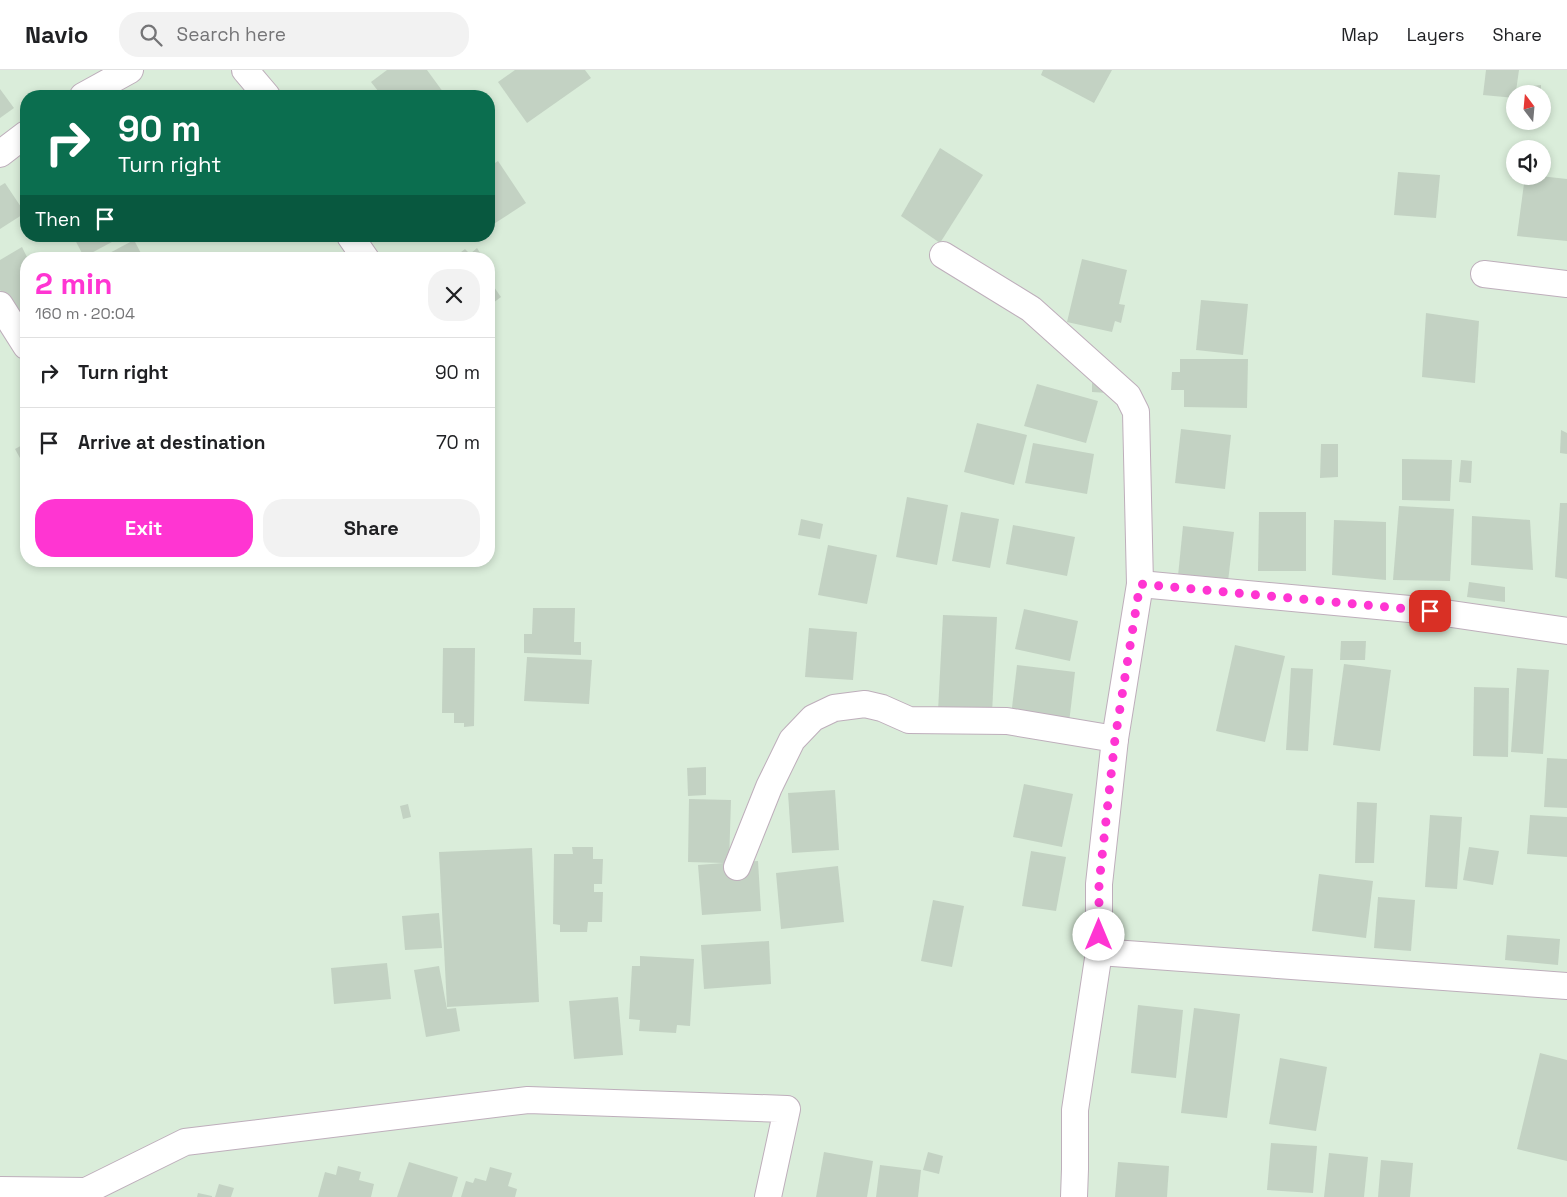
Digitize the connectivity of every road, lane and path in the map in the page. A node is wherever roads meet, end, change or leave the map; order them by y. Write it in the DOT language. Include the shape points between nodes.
graph roads {
  1 [pos="130,70"];
  2 [pos="245,70"];
  3 [pos="94,90"];
  4 [pos="262,90"];
  5 [pos="20,139"];
  6 [pos="0,154"];
  7 [pos="943,255"];
  8 [pos="1484,274"];
  9 [pos="1567,284"];
  10 [pos="0,305"];
  11 [pos="20,337"];
  12 [pos="1140,584"];
  13 [pos="1567,631"];
  14 [pos="1115,739"];
  15 [pos="737,867"];
  16 [pos="1099,952"];
  17 [pos="1567,986"];
  18 [pos="0,1190"];
  19 [pos="86,1194"];
  20 [pos="768,1197"];
  21 [pos="1074,1197"];
  1 -- 3 [label="street"];
  2 -- 4 [label="street"];
  5 -- 6 [label="street"];
  7 -- 12 [label="street" via="1031,309 1133,403 1136,412"];
  8 -- 9 [label="street"];
  10 -- 11 [label="street"];
  12 -- 13 [label="street" via="1430,611"];
  12 -- 14 [label="street"];
  14 -- 15 [label="street" via="1007,721 909,720 865,704 834,708 813,718 792,740"];
  14 -- 16 [label="street" via="1099,884"];
  16 -- 17 [label="street"];
  16 -- 21 [label="street" via="1075,1110"];
  18 -- 19 [label="street"];
  19 -- 20 [label="street" via="185,1142 528,1100 787,1109"];
}
